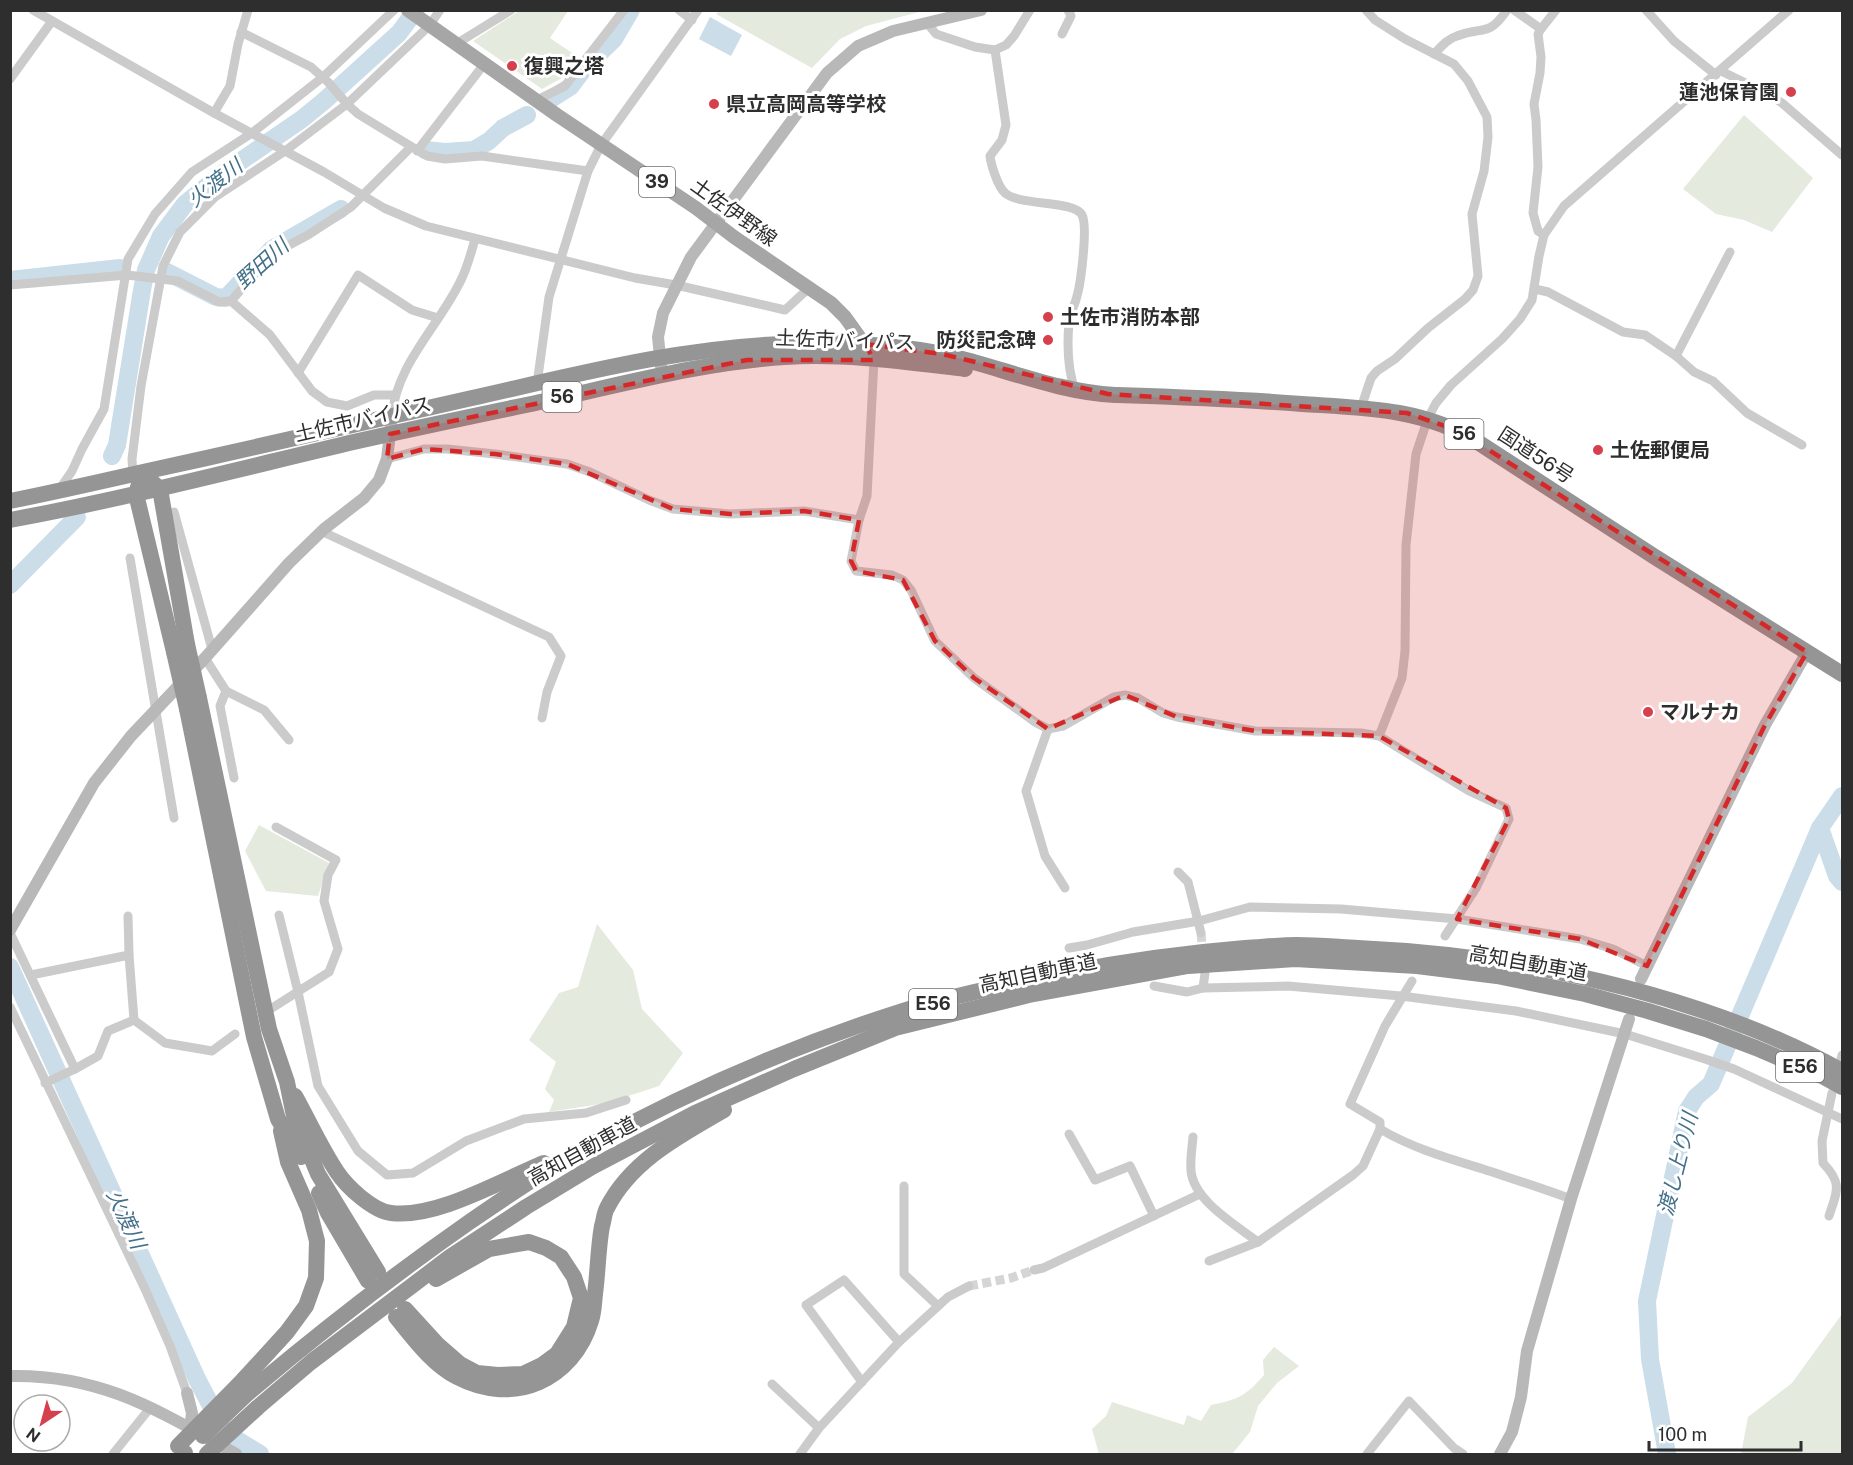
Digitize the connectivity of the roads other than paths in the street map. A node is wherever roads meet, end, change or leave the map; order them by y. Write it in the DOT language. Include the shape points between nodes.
graph roads {
  1 [pos="33,10"];
  2 [pos="248,10"];
  3 [pos="394,10"];
  4 [pos="408,10"];
  5 [pos="440,10"];
  6 [pos="511,10"];
  7 [pos="624,10"];
  8 [pos="679,10"];
  9 [pos="698,10"];
  10 [pos="981,10"];
  11 [pos="1030,10"];
  12 [pos="1080,10"];
  13 [pos="1366,10"];
  14 [pos="1508,10"];
  15 [pos="1514,10"];
  16 [pos="1556,10"];
  17 [pos="1646,10"];
  18 [pos="1789,10"];
  19 [pos="1069,13"];
  20 [pos="945,14"];
  21 [pos="692,20"];
  22 [pos="52,21"];
  23 [pos="927,23"];
  24 [pos="427,24"];
  25 [pos="1541,29"];
  26 [pos="242,33"];
  27 [pos="1062,34"];
  28 [pos="456,44"];
  29 [pos="994,50"];
  30 [pos="1434,54"];
  31 [pos="485,63"];
  32 [pos="1719,73"];
  33 [pos="10,79"];
  34 [pos="326,80"];
  35 [pos="537,100"];
  36 [pos="345,102"];
  37 [pos="214,113"];
  38 [pos="256,135"];
  39 [pos="602,145"];
  40 [pos="414,149"];
  41 [pos="284,150"];
  42 [pos="1842,155"];
  43 [pos="588,171"];
  44 [pos="362,196"];
  45 [pos="715,223"];
  46 [pos="1544,235"];
  47 [pos="475,239"];
  48 [pos="1730,252"];
  49 [pos="560,259"];
  50 [pos="129,275"];
  51 [pos="159,278"];
  52 [pos="10,285"];
  53 [pos="676,285"];
  54 [pos="808,288"];
  55 [pos="1535,290"];
  56 [pos="231,301"];
  57 [pos="438,318"];
  58 [pos="865,344"];
  59 [pos="1676,356"];
  60 [pos="660,357"];
  61 [pos="874,360"];
  62 [pos="298,373"];
  63 [pos="662,376"];
  64 [pos="1023,378"];
  65 [pos="537,384"];
  66 [pos="1075,390"];
  67 [pos="394,395"];
  68 [pos="1361,408"];
  69 [pos="392,416"];
  70 [pos="1428,418"];
  71 [pos="390,434"];
  72 [pos="1802,446"];
  73 [pos="387,459"];
  74 [pos="131,475"];
  75 [pos="160,489"];
  76 [pos="61,491"];
  77 [pos="136,494"];
  78 [pos="10,501"];
  79 [pos="174,512"];
  80 [pos="10,520"];
  81 [pos="859,520"];
  82 [pos="321,531"];
  83 [pos="129,558"];
  84 [pos="181,648"];
  85 [pos="1807,652"];
  86 [pos="208,654"];
  87 [pos="1842,674"];
  88 [pos="226,691"];
  89 [pos="193,704"];
  90 [pos="154,711"];
  91 [pos="542,718"];
  92 [pos="1048,729"];
  93 [pos="1379,736"];
  94 [pos="289,740"];
  95 [pos="234,778"];
  96 [pos="174,818"];
  97 [pos="276,827"];
  98 [pos="1178,872"];
  99 [pos="1065,888"];
  100 [pos="279,915"];
  101 [pos="128,916"];
  102 [pos="1457,919"];
  103 [pos="1199,921"];
  104 [pos="10,932"];
  105 [pos="1201,933"];
  106 [pos="1445,936"];
  107 [pos="1069,948"];
  108 [pos="129,955"];
  109 [pos="1647,966"];
  110 [pos="1205,973"];
  111 [pos="31,975"];
  112 [pos="1641,979"];
  113 [pos="1412,981"];
  114 [pos="1154,986"];
  115 [pos="1203,988"];
  116 [pos="298,992"];
  117 [pos="1401,996"];
  118 [pos="10,1007"];
  119 [pos="272,1008"];
  120 [pos="1629,1019"];
  121 [pos="134,1020"];
  122 [pos="895,1028"];
  123 [pos="235,1034"];
  124 [pos="1625,1034"];
  125 [pos="1760,1041"];
  126 [pos="1842,1062"];
  127 [pos="72,1070"];
  128 [pos="48,1082"];
  129 [pos="287,1082"];
  130 [pos="1837,1090"];
  131 [pos="626,1100"];
  132 [pos="1829,1111"];
  133 [pos="278,1119"];
  134 [pos="1842,1119"];
  135 [pos="1380,1129"];
  136 [pos="1069,1134"];
  137 [pos="1193,1137"];
  138 [pos="583,1149"];
  139 [pos="904,1186"];
  140 [pos="1200,1194"];
  141 [pos="1571,1199"];
  142 [pos="1154,1216"];
  143 [pos="1828,1216"];
  144 [pos="1258,1242"];
  145 [pos="1209,1260"];
  146 [pos="1034,1270"];
  147 [pos="969,1286"];
  148 [pos="938,1306"];
  149 [pos="375,1313"];
  150 [pos="899,1342"];
  151 [pos="10,1376"];
  152 [pos="862,1382"];
  153 [pos="772,1384"];
  154 [pos="246,1386"];
  155 [pos="187,1393"];
  156 [pos="150,1408"];
  157 [pos="819,1428"];
  158 [pos="190,1429"];
  159 [pos="179,1452"];
  160 [pos="113,1455"];
  161 [pos="207,1455"];
  162 [pos="236,1455"];
  163 [pos="800,1455"];
  164 [pos="1367,1455"];
  165 [pos="1463,1455"];
  166 [pos="1500,1455"];
  1 -- 22 [label="street"];
  2 -- 26 [label="street"];
  3 -- 34 [label="street"];
  4 -- 24 [label="main road, 土佐伊野線 / 39"];
  5 -- 24 [label="street"];
  6 -- 28 [label="street"];
  7 -- 35 [label="street" via="565,86"];
  8 -- 21 [label="street"];
  9 -- 21 [label="street"];
  10 -- 20 [label="street"];
  11 -- 29 [label="street" via="1006,45"];
  12 -- 19 [label="street"];
  13 -- 30 [label="street" via="1375,20"];
  14 -- 30 [label="street" via="1490,30 1460,34"];
  15 -- 25 [label="street"];
  16 -- 25 [label="street"];
  17 -- 32 [label="street" via="1674,41"];
  18 -- 32 [label="street"];
  19 -- 27 [label="street"];
  20 -- 23 [label="street"];
  21 -- 39 [label="street"];
  22 -- 33 [label="street"];
  22 -- 37 [label="street"];
  23 -- 29 [label="street" via="936,34"];
  23 -- 45 [label="street" via="893,31 858,46 827,73"];
  24 -- 28 [label="main road, 土佐伊野線 / 39"];
  24 -- 36 [label="street"];
  25 -- 46 [label="street" via="1540,74 1534,104 1538,167 1533,213 1538,231"];
  26 -- 34 [label="street" via="311,67"];
  26 -- 37 [label="street" via="230,86"];
  28 -- 31 [label="main road, 土佐伊野線 / 39"];
  29 -- 66 [label="street" via="1006,125 1002,140 990,156 991,166 1005,193 1075,207 1085,226 1078,294 1069,320 1068,363"];
  30 -- 68 [label="street" via="1454,64 1487,117 1484,171 1472,214 1478,276 1465,299 1377,371"];
  31 -- 35 [label="main road, 土佐伊野線 / 39"];
  31 -- 40 [label="street"];
  32 -- 42 [label="street" via="1782,103"];
  32 -- 46 [label="street" via="1564,206"];
  34 -- 36 [label="street"];
  34 -- 38 [label="street"];
  35 -- 39 [label="main road, 土佐伊野線 / 39"];
  36 -- 40 [label="street"];
  36 -- 41 [label="street"];
  37 -- 38 [label="street"];
  38 -- 41 [label="street"];
  38 -- 50 [label="street" via="192,172 162,205 128,259"];
  39 -- 43 [label="street"];
  39 -- 45 [label="main road, 土佐伊野線 / 39"];
  40 -- 43 [label="street" via="445,159 482,156"];
  40 -- 44 [label="street"];
  41 -- 44 [label="street"];
  41 -- 51 [label="street" via="215,197 180,231"];
  43 -- 49 [label="street"];
  44 -- 47 [label="street" via="426,226"];
  44 -- 56 [label="street" via="351,207 278,251"];
  45 -- 53 [label="street"];
  45 -- 54 [label="main road, 土佐伊野線 / 39"];
  46 -- 55 [label="street"];
  47 -- 49 [label="street"];
  47 -- 57 [label="street" via="460,283"];
  48 -- 59 [label="street"];
  49 -- 53 [label="street"];
  49 -- 65 [label="street" via="549,297"];
  50 -- 51 [label="street"];
  50 -- 52 [label="street"];
  50 -- 76 [label="street" via="104,409"];
  51 -- 56 [label="street" via="178,281 219,302"];
  51 -- 74 [label="street"];
  53 -- 54 [label="street" via="784,309"];
  53 -- 60 [label="street" via="663,313 658,338"];
  54 -- 58 [label="main road, 土佐伊野線 / 39" via="831,303"];
  55 -- 59 [label="street" via="1548,292 1623,332 1645,335"];
  55 -- 70 [label="street" via="1520,319 1451,385"];
  56 -- 62 [label="street" via="270,335"];
  57 -- 62 [label="street" via="412,310 358,275"];
  57 -- 67 [label="street"];
  58 -- 60 [label="highway, 土佐市バイパス / 56" via="731,347"];
  58 -- 61 [label="main road, 土佐伊野線 / 39"];
  58 -- 64 [label="highway, 土佐市バイパス / 56" via="942,354"];
  59 -- 72 [label="street" via="1694,372 1713,381 1748,413"];
  60 -- 63 [label="street"];
  60 -- 65 [label="highway, 土佐市バイパス / 56"];
  61 -- 63 [label="highway, 土佐市バイパス / 56" via="777,357"];
  61 -- 64 [label="highway, 土佐市バイパス / 56"];
  61 -- 81 [label="street" via="867,496"];
  62 -- 67 [label="street" via="312,392 327,402 346,406 374,395"];
  63 -- 71 [label="highway, 土佐市バイパス / 56"];
  64 -- 66 [label="highway, 国道56号 / 56"];
  65 -- 69 [label="highway, 土佐市バイパス / 56"];
  66 -- 68 [label="highway, 国道56号 / 56"];
  67 -- 69 [label="street"];
  68 -- 70 [label="highway, 国道56号 / 56"];
  69 -- 71 [label="street"];
  69 -- 74 [label="highway, 土佐市バイパス / 56"];
  70 -- 85 [label="highway, 国道56号 / 56" via="1460,431"];
  70 -- 93 [label="street" via="1416,454 1406,545 1402,678"];
  71 -- 73 [label="street"];
  71 -- 75 [label="highway, 土佐市バイパス / 56"];
  73 -- 81 [label="street" via="424,449 495,454 590,471 673,509 730,514 804,511"];
  73 -- 82 [label="street" via="379,480 363,498"];
  74 -- 75 [label="highway"];
  74 -- 76 [label="highway, 土佐市バイパス / 56"];
  74 -- 77 [label="highway"];
  75 -- 77 [label="highway, 土佐市バイパス / 56"];
  75 -- 84 [label="highway"];
  76 -- 78 [label="highway, 土佐市バイパス / 56"];
  77 -- 80 [label="highway, 土佐市バイパス / 56"];
  77 -- 84 [label="highway"];
  79 -- 86 [label="street"];
  81 -- 92 [label="street" via="850,561 856,571 903,580 935,641 974,678"];
  82 -- 86 [label="street"];
  82 -- 91 [label="street" via="549,637 561,656"];
  83 -- 90 [label="street"];
  84 -- 89 [label="highway, bridge"];
  85 -- 87 [label="highway, 国道56号 / 56"];
  85 -- 109 [label="street" via="1765,726"];
  86 -- 88 [label="street"];
  86 -- 90 [label="street"];
  88 -- 94 [label="street" via="264,710"];
  88 -- 95 [label="street" via="220,706"];
  89 -- 129 [label="highway" via="269,1029"];
  89 -- 133 [label="highway" via="254,1036"];
  90 -- 96 [label="street"];
  90 -- 104 [label="street" via="93,783"];
  92 -- 93 [label="street" via="1064,726 1114,697 1125,695 1177,717 1255,730"];
  92 -- 99 [label="street" via="1026,791 1046,856"];
  93 -- 102 [label="street" via="1469,791 1506,808 1509,819"];
  97 -- 116 [label="street" via="336,860 328,874 324,901 338,949 329,972"];
  98 -- 103 [label="street" via="1188,882"];
  100 -- 116 [label="street"];
  101 -- 108 [label="street"];
  102 -- 103 [label="street" via="1341,909 1250,907"];
  102 -- 106 [label="street"];
  102 -- 109 [label="street" via="1580,939 1613,949"];
  103 -- 105 [label="street"];
  103 -- 107 [label="street"];
  104 -- 111 [label="street"];
  108 -- 111 [label="street"];
  108 -- 121 [label="street"];
  109 -- 112 [label="street"];
  110 -- 115 [label="street"];
  111 -- 127 [label="street"];
  113 -- 117 [label="street"];
  114 -- 115 [label="street" via="1186,992"];
  115 -- 117 [label="street" via="1288,986"];
  116 -- 119 [label="street"];
  116 -- 131 [label="street" via="318,1086 358,1151 387,1175 412,1173 466,1141 524,1119 586,1113"];
  117 -- 124 [label="street" via="1516,1011"];
  117 -- 135 [label="street" via="1350,1104 1380,1122"];
  118 -- 128 [label="street"];
  120 -- 124 [label="street"];
  121 -- 123 [label="street" via="165,1043 212,1051"];
  121 -- 127 [label="street" via="108,1031 98,1056"];
  122 -- 125 [label="highway, 高知自動車道 / E56" via="1101,981 1188,966 1295,959 1417,966 1497,976 1585,994"];
  122 -- 149 [label="highway, 高知自動車道 / E56" via="695,1113 592,1167 450,1257"];
  122 -- 149 [label="highway" via="720,1113 645,1160 605,1211 592,1318 583,1344 551,1377 513,1389 481,1387 457,1377 436,1364 415,1341 401,1313 460,1364 477,1373 523,1374 557,1354 574,1327 581,1298 561,1257 546,1248 529,1242 489,1249"];
  124 -- 132 [label="street" via="1734,1069"];
  124 -- 141 [label="street"];
  125 -- 126 [label="highway, 高知自動車道 / E56"];
  125 -- 130 [label="highway, 高知自動車道 / E56" via="1824,1077"];
  125 -- 138 [label="highway, 高知自動車道 / E56" via="1714,1014 1653,994 1499,960 1298,945 1188,952 1026,981 889,1016 786,1053 686,1096"];
  127 -- 128 [label="street"];
  128 -- 155 [label="street" via="145,1289"];
  129 -- 133 [label="highway" via="294,1116 318,1174 373,1277 328,1213 296,1146"];
  129 -- 138 [label="highway" via="338,1174 367,1203 390,1213 415,1213 444,1205"];
  130 -- 132 [label="street"];
  132 -- 134 [label="street"];
  132 -- 143 [label="street" via="1822,1142 1823,1163 1834,1175 1837,1191"];
  133 -- 154 [label="highway" via="288,1162 309,1210 317,1241 316,1278 306,1306"];
  135 -- 141 [label="street" via="1434,1154"];
  135 -- 144 [label="street" via="1363,1166"];
  136 -- 142 [label="street" via="1095,1180 1130,1166"];
  137 -- 140 [label="street" via="1191,1170"];
  138 -- 154 [label="highway, 高知自動車道 / E56" via="439,1243"];
  139 -- 148 [label="street" via="904,1274"];
  140 -- 142 [label="street"];
  140 -- 144 [label="street"];
  141 -- 166 [label="street" via="1527,1351 1512,1432"];
  142 -- 146 [label="street"];
  144 -- 145 [label="street"];
  147 -- 148 [label="street"];
  148 -- 150 [label="street"];
  149 -- 161 [label="highway, 高知自動車道 / E56, bridge" via="310,1362"];
  150 -- 152 [label="street"];
  150 -- 152 [label="street" via="844,1280 806,1305"];
  151 -- 156 [label="street" via="77,1381"];
  152 -- 157 [label="street"];
  153 -- 157 [label="street"];
  154 -- 159 [label="highway, bridge"];
  155 -- 158 [label="street" via="192,1413"];
  156 -- 158 [label="street"];
  156 -- 160 [label="street"];
  157 -- 163 [label="street"];
  158 -- 162 [label="street"];
  164 -- 165 [label="street" via="1408,1401"];
}
